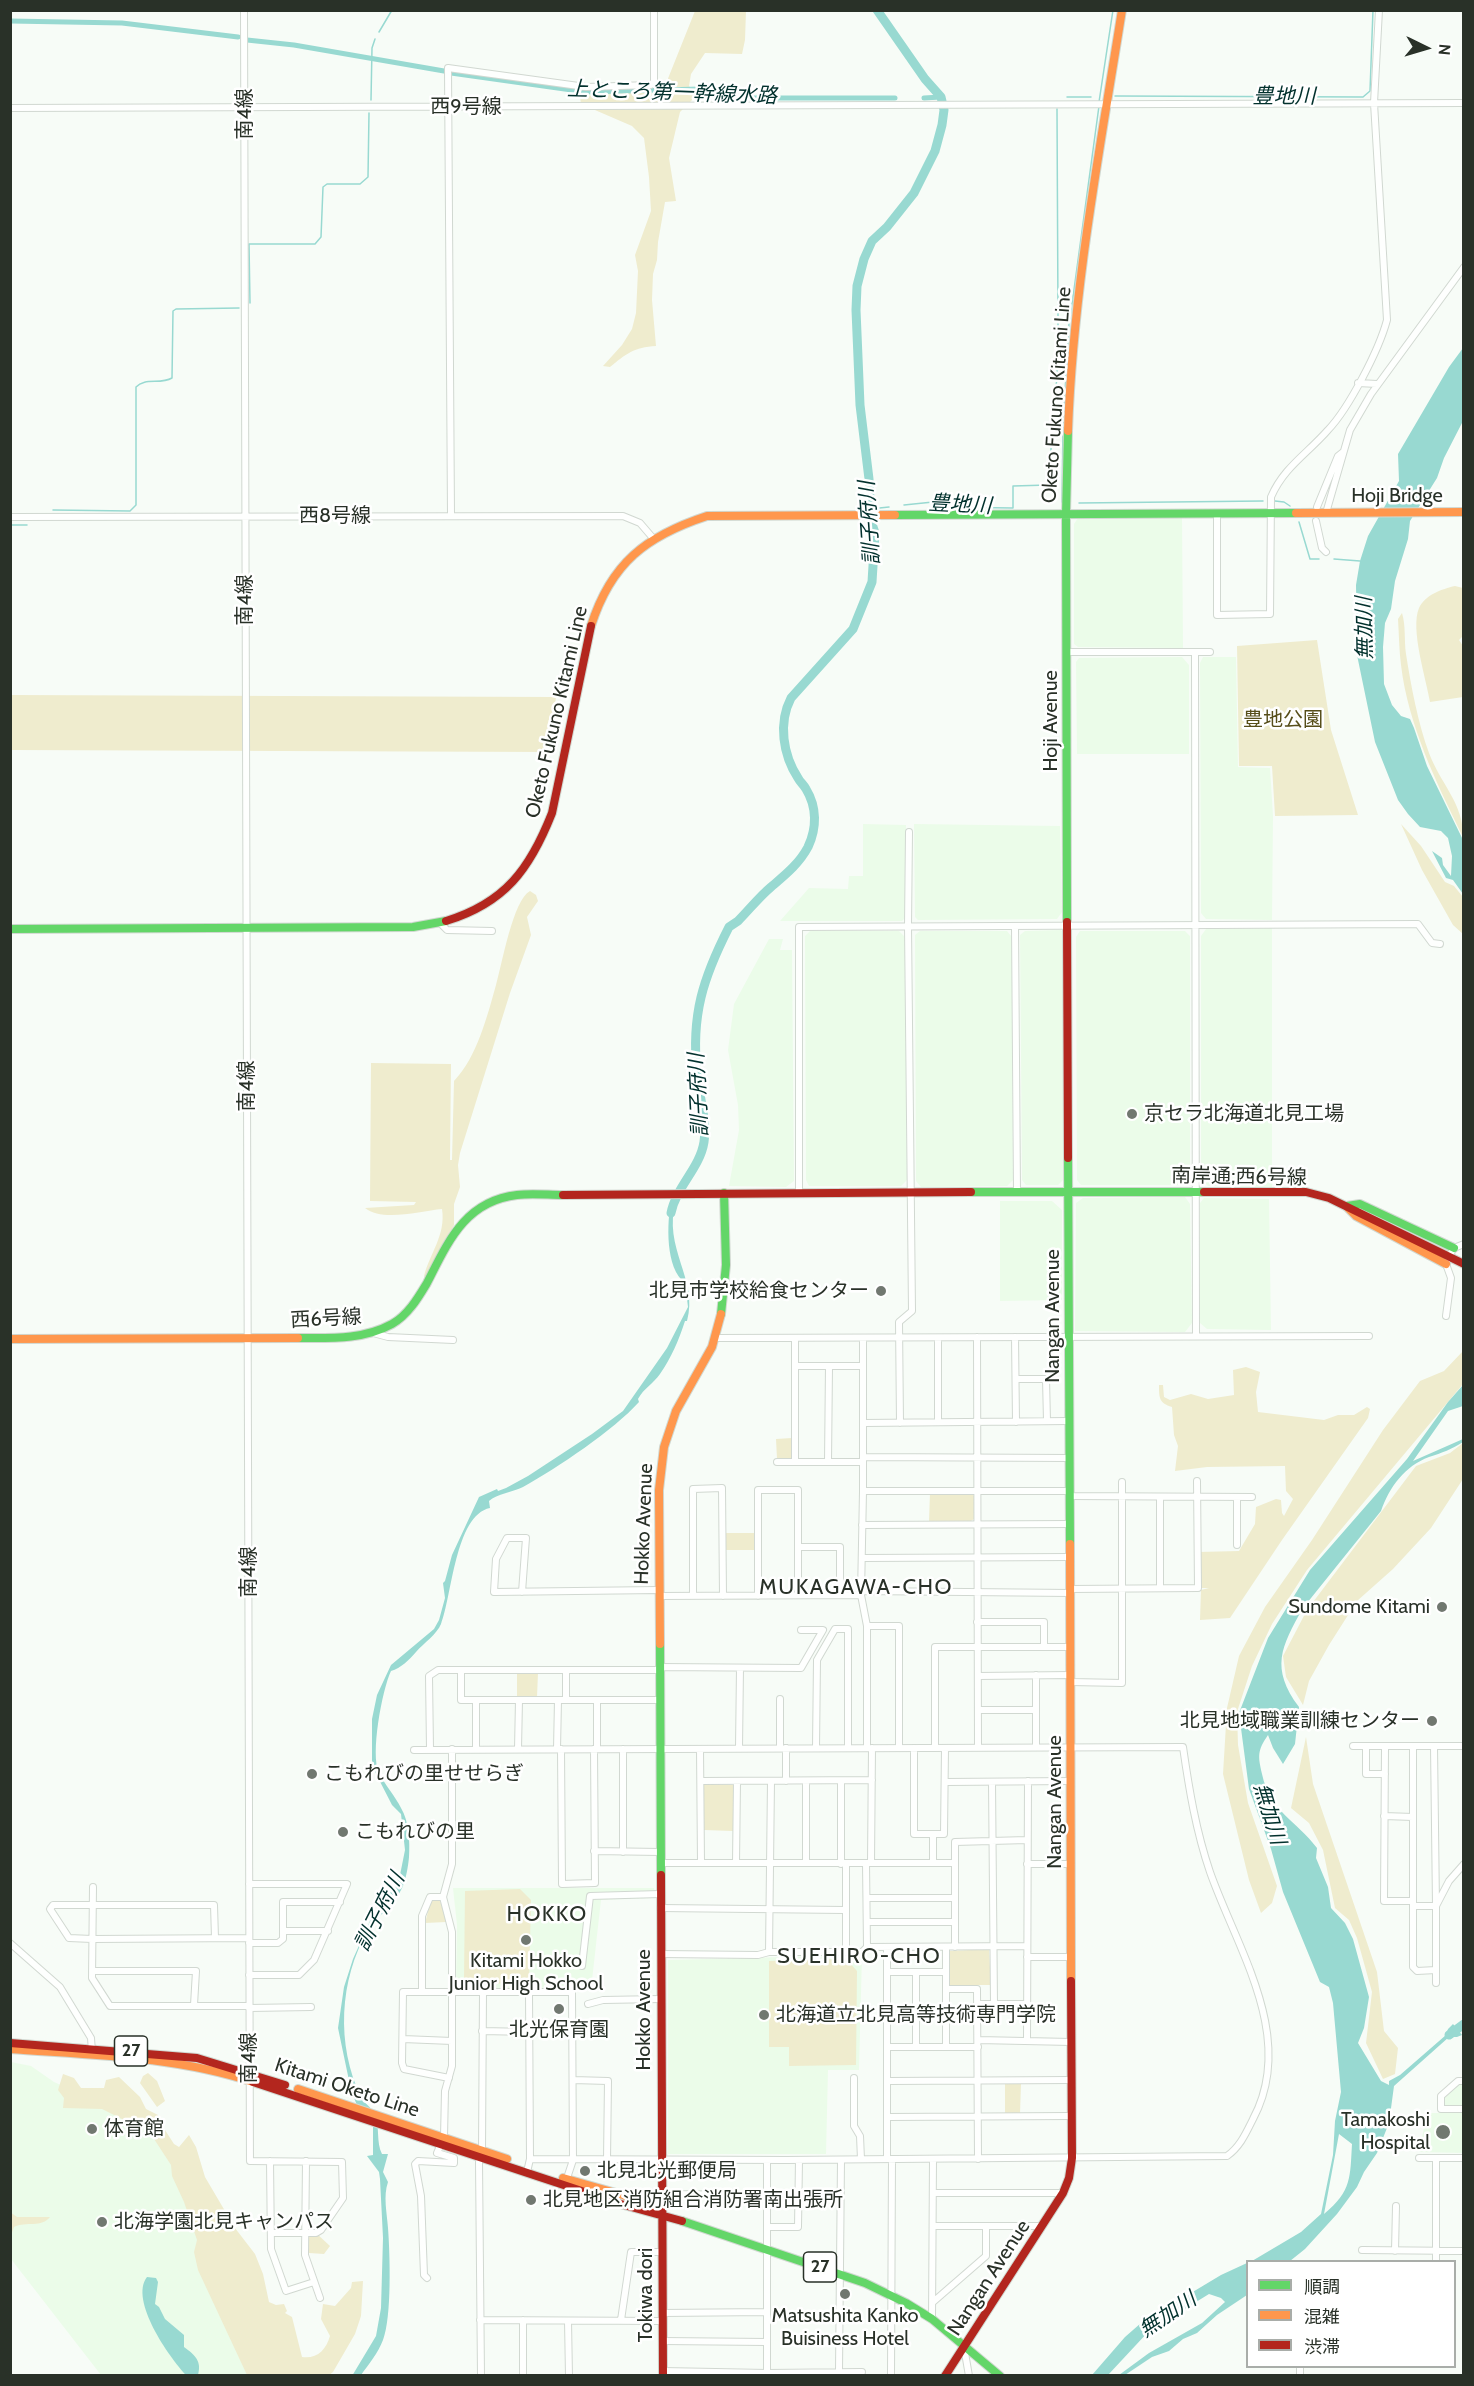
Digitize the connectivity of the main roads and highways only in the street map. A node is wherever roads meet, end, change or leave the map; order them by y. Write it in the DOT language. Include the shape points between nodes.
graph roads {
  1 [pos="1122,10"];
  2 [pos="1464,512"];
  3 [pos="1066,514"];
  4 [pos="10,929"];
  5 [pos="1069,1192"];
  6 [pos="724,1193"];
  7 [pos="1347,1206"];
  8 [pos="1453,1250"];
  9 [pos="1447,1262"];
  10 [pos="1464,1264"];
  11 [pos="10,1339"];
  12 [pos="10,2043"];
  13 [pos="10,2049"];
  14 [pos="92,2052"];
  15 [pos="662,2214"];
  16 [pos="964,2348"];
  17 [pos="663,2373"];
  18 [pos="945,2376"];
  19 [pos="1000,2376"];
  1 -- 3 [label="main road, Oketo Fukuno Kitami Line" via="1101,105 1075,328"];
  2 -- 3 [label="main road, Hoji Bridge"];
  3 -- 4 [label="main road, Oketo Fukuno Kitami Line" via="707,516 652,537 623,563 594,612 552,813 536,852 496,898 441,924"];
  3 -- 5 [label="main road, Hoji Avenue"];
  5 -- 6 [label="main road"];
  5 -- 7 [label="main road, 南岸通;西6号線" via="1306,1192"];
  5 -- 16 [label="main road, Nangan Avenue" via="1072,2158 1063,2193"];
  6 -- 11 [label="main road, 西6号線" via="516,1195 491,1202 476,1210 453,1234 414,1305 391,1325 372,1333"];
  6 -- 15 [label="main road, Hokko Avenue" via="723,1308 715,1338 671,1423 659,1490"];
  7 -- 8 [label="main road" via="1360,1204"];
  7 -- 9 [label="main road" via="1356,1216"];
  7 -- 10 [label="main road, 南岸通;西6号線"];
  12 -- 14 [label="main road, Kitami Oketo Line / 27"];
  13 -- 14 [label="main road, Kitami Oketo Line / 27"];
  14 -- 15 [label="main road, Kitami Oketo Line / 27" via="186,2063 250,2076 529,2166 566,2182 647,2205"];
  15 -- 16 [label="main road, Kitami Oketo Line / 27" via="840,2274 892,2296 933,2319"];
  15 -- 17 [label="main road, Tokiwa dori"];
  16 -- 18 [label="main road, Nangan Avenue"];
  16 -- 19 [label="main road, Kitami Oketo Line / 27"];
}
